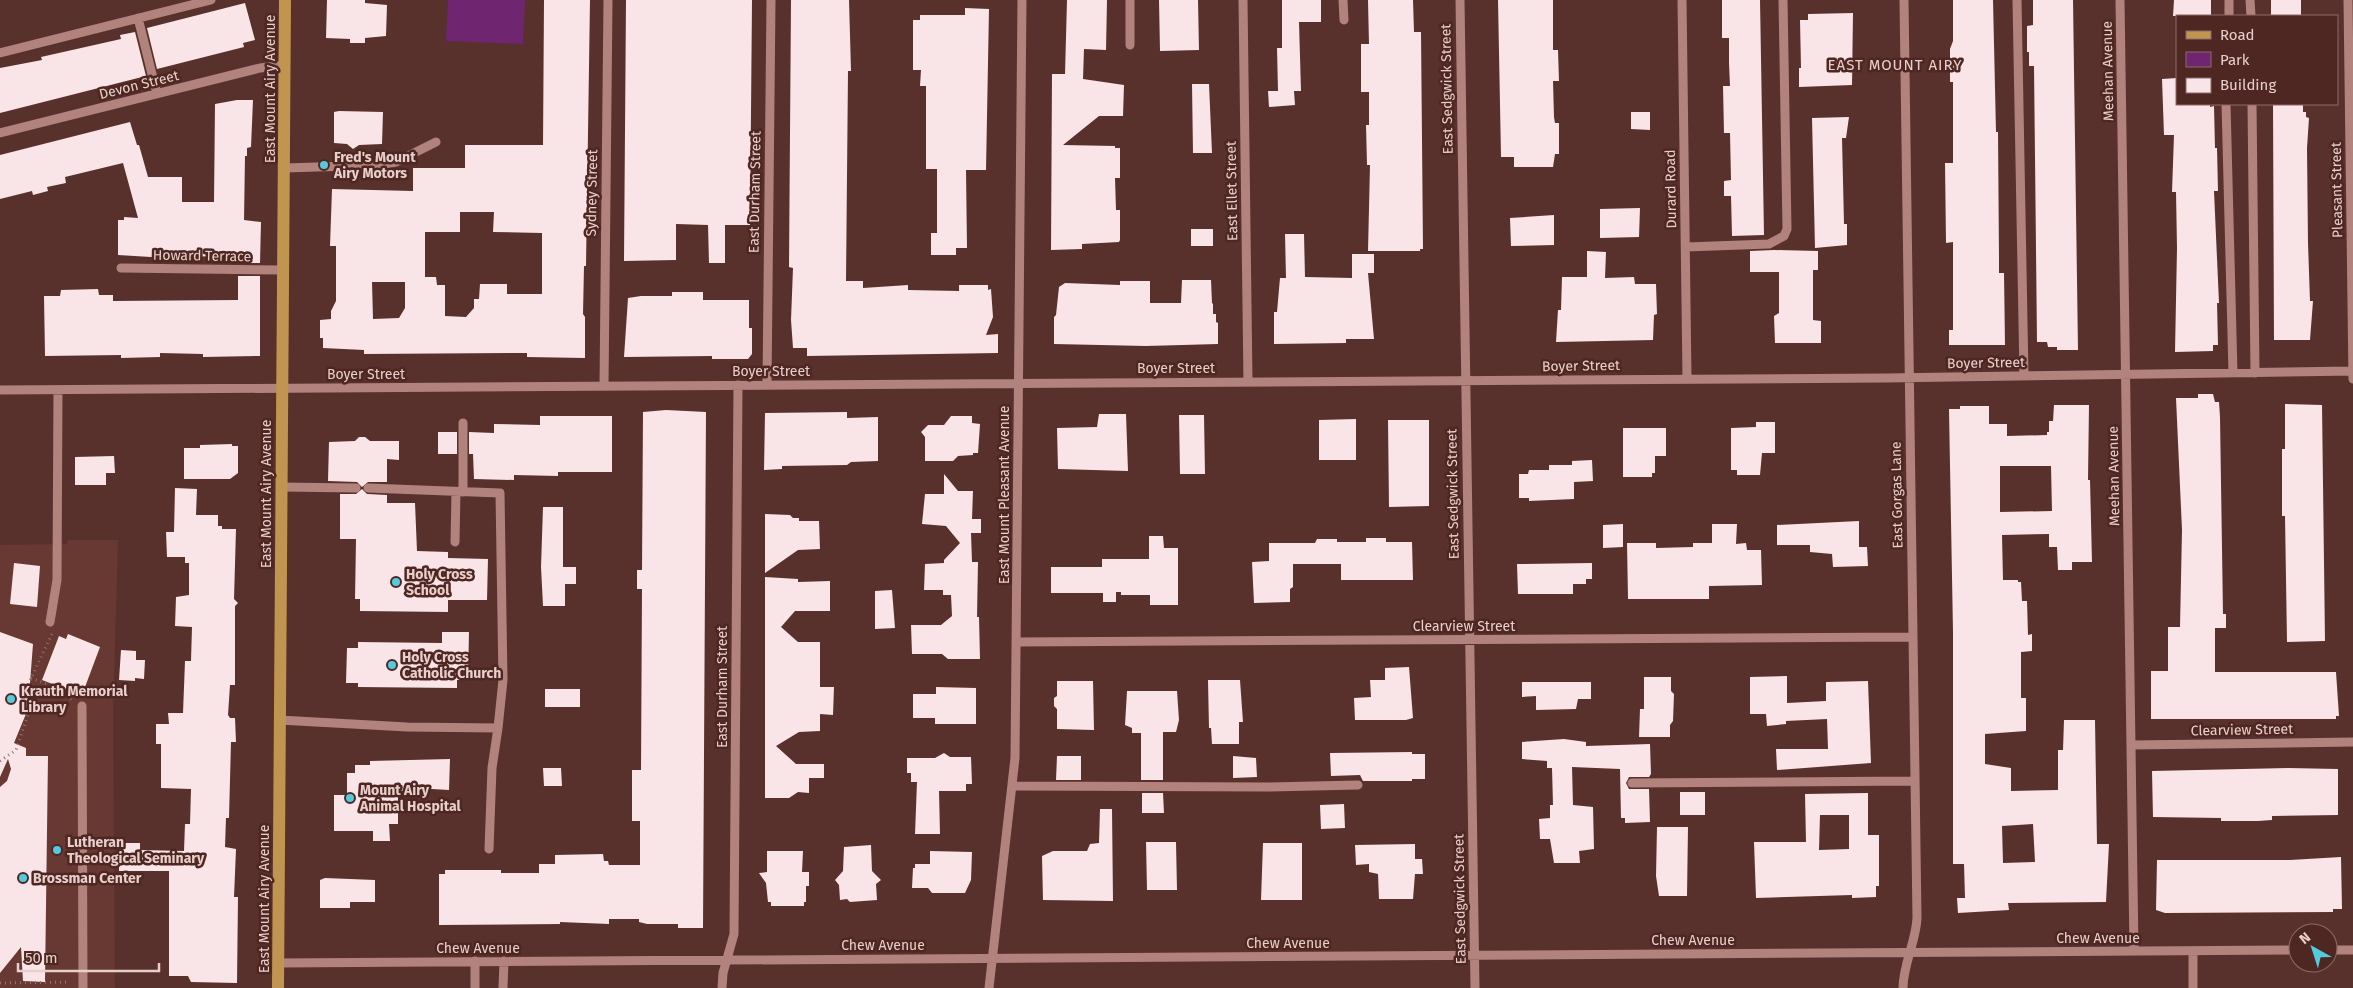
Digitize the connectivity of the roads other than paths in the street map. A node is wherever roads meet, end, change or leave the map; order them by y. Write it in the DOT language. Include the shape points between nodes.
graph roads {
  1 [pos="211,0"];
  2 [pos="285,0"];
  3 [pos="608,0"];
  4 [pos="771,0"];
  5 [pos="1022,0"];
  6 [pos="1130,0"];
  7 [pos="1243,0"];
  8 [pos="1343,0"];
  9 [pos="1460,0"];
  10 [pos="1682,0"];
  11 [pos="1783,0"];
  12 [pos="1904,0"];
  13 [pos="2017,0"];
  14 [pos="2120,0"];
  15 [pos="2229,0"];
  16 [pos="2250,0"];
  17 [pos="2348,0"];
  18 [pos="2230,15"];
  19 [pos="2250,15"];
  20 [pos="138,18"];
  21 [pos="1344,20"];
  22 [pos="1130,45"];
  23 [pos="0,52"];
  24 [pos="285,65"];
  25 [pos="157,94"];
  26 [pos="2226,105"];
  27 [pos="2252,105"];
  28 [pos="0,133"];
  29 [pos="436,142"];
  30 [pos="285,168"];
  31 [pos="1686,247"];
  32 [pos="121,268"];
  33 [pos="283,270"];
  34 [pos="2353,372"];
  35 [pos="2233,373"];
  36 [pos="2255,373"];
  37 [pos="2126,374"];
  38 [pos="2024,376"];
  39 [pos="1910,377"];
  40 [pos="1688,378"];
  41 [pos="2353,379"];
  42 [pos="1465,380"];
  43 [pos="1248,382"];
  44 [pos="1018,384"];
  45 [pos="738,385"];
  46 [pos="767,385"];
  47 [pos="604,386"];
  48 [pos="282,388"];
  49 [pos="0,390"];
  50 [pos="58,390"];
  51 [pos="463,423"];
  52 [pos="281,487"];
  53 [pos="356,488"];
  54 [pos="368,488"];
  55 [pos="460,492"];
  56 [pos="455,542"];
  57 [pos="50,622"];
  58 [pos="1913,637"];
  59 [pos="1469,640"];
  60 [pos="1016,642"];
  61 [pos="82,706"];
  62 [pos="279,720"];
  63 [pos="498,728"];
  64 [pos="2353,742"];
  65 [pos="2132,745"];
  66 [pos="1915,781"];
  67 [pos="1632,783"];
  68 [pos="1358,785"];
  69 [pos="1014,786"];
  70 [pos="489,849"];
  71 [pos="2288,950"];
  72 [pos="2338,950"];
  73 [pos="2353,950"];
  74 [pos="2134,951"];
  75 [pos="2193,951"];
  76 [pos="1910,953"];
  77 [pos="1474,955"];
  78 [pos="993,958"];
  79 [pos="728,960"];
  80 [pos="504,961"];
  81 [pos="475,962"];
  82 [pos="278,963"];
  83 [pos="83,985"];
  84 [pos="278,988"];
  85 [pos="475,988"];
  86 [pos="503,988"];
  87 [pos="722,988"];
  88 [pos="990,988"];
  89 [pos="1475,988"];
  90 [pos="1903,988"];
  91 [pos="2193,988"];
  1 -- 20 [label="street"];
  2 -- 24 [label="main road, East Mount Airy Avenue"];
  3 -- 47 [label="street, Sydney Street"];
  4 -- 46 [label="street, East Durham Street"];
  5 -- 44 [label="street, East Mount Pleasant Avenue"];
  6 -- 22 [label="street"];
  7 -- 43 [label="street, East Ellet Street"];
  8 -- 21 [label="street"];
  9 -- 42 [label="street, East Sedgwick Street"];
  10 -- 31 [label="street, Durard Road"];
  11 -- 31 [label="street" via="1787,229 1784,236 1769,244"];
  12 -- 39 [label="street, East Gorgas Lane"];
  13 -- 38 [label="street"];
  14 -- 37 [label="street, Meehan Avenue"];
  15 -- 18 [label="street"];
  16 -- 19 [label="street"];
  17 -- 34 [label="street, Pleasant Street"];
  20 -- 23 [label="street"];
  20 -- 25 [label="street"];
  24 -- 25 [label="street, Devon Street" via="260,68"];
  24 -- 30 [label="main road, East Mount Airy Avenue"];
  25 -- 28 [label="street, Devon Street"];
  26 -- 35 [label="street"];
  27 -- 36 [label="street"];
  29 -- 30 [label="street" via="396,162 380,166"];
  30 -- 33 [label="main road, East Mount Airy Avenue"];
  31 -- 40 [label="street, Durard Road"];
  32 -- 33 [label="street, Howard Terrace"];
  33 -- 48 [label="main road, East Mount Airy Avenue"];
  34 -- 36 [label="street, Boyer Street"];
  34 -- 41 [label="street, Pleasant Street"];
  35 -- 36 [label="street, Boyer Street"];
  35 -- 37 [label="street, Boyer Street"];
  37 -- 38 [label="street, Boyer Street"];
  37 -- 65 [label="street, Meehan Avenue"];
  38 -- 39 [label="street, Boyer Street"];
  39 -- 40 [label="street, Boyer Street"];
  39 -- 58 [label="street, East Gorgas Lane"];
  40 -- 42 [label="street, Boyer Street"];
  42 -- 43 [label="street, Boyer Street"];
  42 -- 59 [label="street, East Sedgwick Street"];
  43 -- 44 [label="street, Boyer Street"];
  44 -- 46 [label="street, Boyer Street"];
  44 -- 60 [label="street, East Mount Pleasant Avenue"];
  45 -- 46 [label="street, Boyer Street"];
  45 -- 47 [label="street, Boyer Street"];
  45 -- 79 [label="street, East Durham Street" via="734,934"];
  47 -- 48 [label="street, Boyer Street"];
  48 -- 50 [label="street, Boyer Street"];
  48 -- 52 [label="main road, East Mount Airy Avenue"];
  49 -- 50 [label="street, Boyer Street"];
  50 -- 57 [label="street" via="58,560"];
  51 -- 55 [label="street"];
  52 -- 53 [label="street"];
  52 -- 62 [label="main road, East Mount Airy Avenue"];
  54 -- 55 [label="street"];
  55 -- 56 [label="street"];
  55 -- 63 [label="street" via="500,493 502,680"];
  58 -- 59 [label="street, Clearview Street"];
  58 -- 66 [label="street, East Gorgas Lane"];
  59 -- 60 [label="street, Clearview Street"];
  59 -- 77 [label="street, East Sedgwick Street"];
  60 -- 69 [label="street, East Mount Pleasant Avenue"];
  61 -- 83 [label="street"];
  62 -- 63 [label="street"];
  62 -- 82 [label="main road, East Mount Airy Avenue"];
  63 -- 70 [label="street" via="492,768"];
  64 -- 65 [label="street, Clearview Street"];
  65 -- 74 [label="street, Meehan Avenue"];
  66 -- 67 [label="street"];
  66 -- 76 [label="street, East Gorgas Lane" via="1916,928"];
  68 -- 69 [label="street"];
  69 -- 78 [label="street, East Mount Pleasant Avenue"];
  71 -- 75 [label="street, Chew Avenue"];
  72 -- 73 [label="street"];
  74 -- 75 [label="street, Chew Avenue"];
  74 -- 76 [label="street, Chew Avenue"];
  75 -- 91 [label="street"];
  76 -- 77 [label="street, Chew Avenue"];
  76 -- 90 [label="street, East Gorgas Lane"];
  77 -- 78 [label="street, Chew Avenue"];
  77 -- 89 [label="street, East Sedgwick Street"];
  78 -- 79 [label="street, Chew Avenue"];
  78 -- 88 [label="street, East Mount Pleasant Avenue"];
  79 -- 80 [label="street, Chew Avenue"];
  79 -- 87 [label="street, East Durham Street"];
  80 -- 81 [label="street, Chew Avenue"];
  80 -- 86 [label="street"];
  81 -- 82 [label="street, Chew Avenue"];
  81 -- 85 [label="street"];
  82 -- 84 [label="main road, East Mount Airy Avenue"];
}
